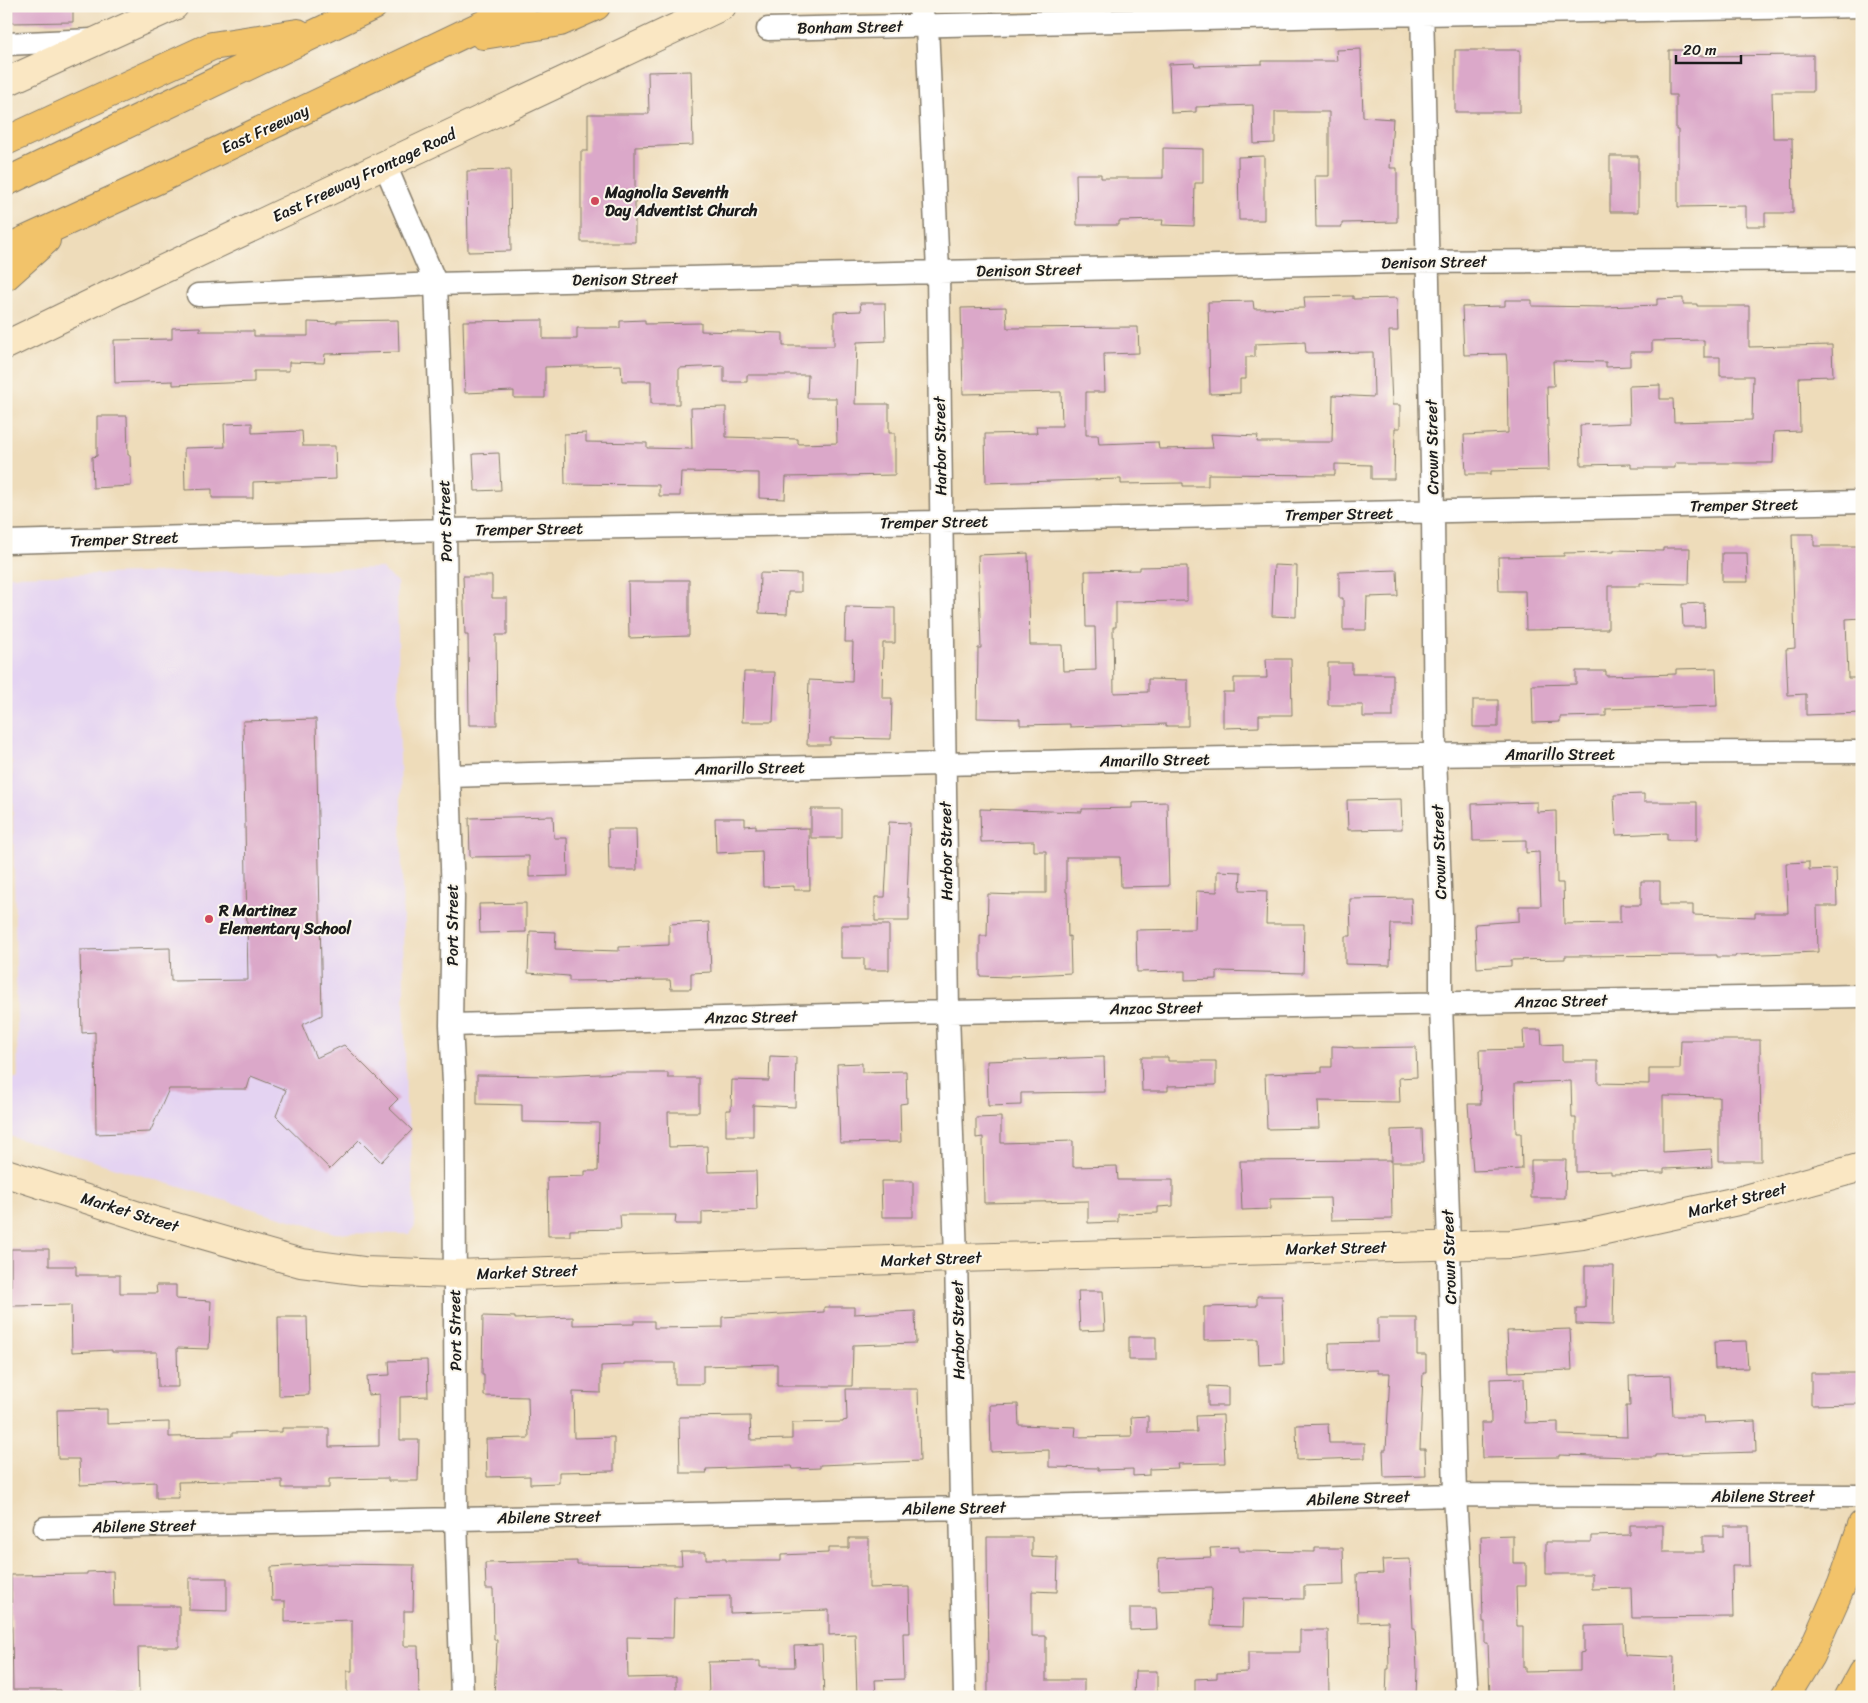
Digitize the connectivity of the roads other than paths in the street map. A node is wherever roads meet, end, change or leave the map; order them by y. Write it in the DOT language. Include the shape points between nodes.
graph roads {
  1 [pos="174,6"];
  2 [pos="373,6"];
  3 [pos="522,6"];
  4 [pos="596,6"];
  5 [pos="722,6"];
  6 [pos="1862,6"];
  7 [pos="1422,10"];
  8 [pos="923,16"];
  9 [pos="326,29"];
  10 [pos="768,29"];
  11 [pos="102,39"];
  12 [pos="450,41"];
  13 [pos="6,44"];
  14 [pos="6,82"];
  15 [pos="6,141"];
  16 [pos="385,164"];
  17 [pos="6,182"];
  18 [pos="65,222"];
  19 [pos="6,250"];
  20 [pos="1862,259"];
  21 [pos="1428,261"];
  22 [pos="938,272"];
  23 [pos="6,276"];
  24 [pos="436,284"];
  25 [pos="198,295"];
  26 [pos="6,345"];
  27 [pos="1862,502"];
  28 [pos="1433,512"];
  29 [pos="941,522"];
  30 [pos="446,530"];
  31 [pos="6,542"];
  32 [pos="1862,752"];
  33 [pos="1435,755"];
  34 [pos="945,763"];
  35 [pos="449,776"];
  36 [pos="1862,996"];
  37 [pos="1441,1003"];
  38 [pos="948,1012"];
  39 [pos="451,1025"];
  40 [pos="1862,1167"];
  41 [pos="6,1173"];
  42 [pos="1449,1245"];
  43 [pos="956,1258"];
  44 [pos="454,1274"];
  45 [pos="1455,1495"];
  46 [pos="1862,1496"];
  47 [pos="962,1508"];
  48 [pos="456,1519"];
  49 [pos="1862,1525"];
  50 [pos="45,1528"];
  51 [pos="1862,1673"];
  52 [pos="462,1697"];
  53 [pos="964,1697"];
  54 [pos="1467,1697"];
  55 [pos="1785,1697"];
  56 [pos="1849,1697"];
  1 -- 11 [label="street"];
  2 -- 9 [label="main road"];
  3 -- 12 [label="main road, East Freeway"];
  4 -- 12 [label="main road" via="560,22"];
  5 -- 16 [label="street, East Freeway Frontage Road"];
  6 -- 7 [label="street, Bonham Street"];
  7 -- 8 [label="street, Bonham Street"];
  7 -- 21 [label="street, Crown Street"];
  8 -- 10 [label="street, Bonham Street"];
  8 -- 22 [label="street, Harbor Street"];
  9 -- 15 [label="main road" via="212,46"];
  9 -- 17 [label="main road"];
  11 -- 13 [label="street"];
  11 -- 14 [label="street"];
  12 -- 18 [label="main road, East Freeway"];
  16 -- 24 [label="street, Port Street"];
  16 -- 26 [label="street, East Freeway Frontage Road"];
  18 -- 19 [label="main road, East Freeway"];
  18 -- 23 [label="main road"];
  20 -- 21 [label="street, Denison Street"];
  21 -- 22 [label="street, Denison Street"];
  21 -- 28 [label="street, Crown Street"];
  22 -- 24 [label="street, Denison Street"];
  22 -- 29 [label="street, Harbor Street"];
  24 -- 25 [label="street, Denison Street"];
  24 -- 30 [label="street, Port Street"];
  27 -- 28 [label="street, Tremper Street"];
  28 -- 29 [label="street, Tremper Street"];
  28 -- 33 [label="street, Crown Street"];
  29 -- 30 [label="street, Tremper Street"];
  29 -- 34 [label="street, Harbor Street"];
  30 -- 31 [label="street, Tremper Street"];
  30 -- 35 [label="street, Port Street"];
  32 -- 33 [label="street, Amarillo Street"];
  33 -- 34 [label="street, Amarillo Street"];
  33 -- 37 [label="street, Crown Street"];
  34 -- 35 [label="street, Amarillo Street"];
  34 -- 38 [label="street, Harbor Street"];
  35 -- 39 [label="street, Port Street" via="453,897"];
  36 -- 37 [label="street, Anzac Street"];
  37 -- 38 [label="street, Anzac Street"];
  37 -- 42 [label="street, Crown Street"];
  38 -- 39 [label="street, Anzac Street"];
  38 -- 43 [label="street, Harbor Street"];
  39 -- 44 [label="street, Port Street"];
  40 -- 42 [label="street, Market Street" via="1742,1200 1582,1235 1511,1244"];
  41 -- 44 [label="street, Market Street" via="148,1219 301,1263 363,1271"];
  42 -- 43 [label="street, Market Street"];
  42 -- 45 [label="street, Crown Street"];
  43 -- 44 [label="street, Market Street"];
  43 -- 47 [label="street, Harbor Street"];
  44 -- 48 [label="street, Port Street"];
  45 -- 46 [label="street, Abilene Street"];
  45 -- 47 [label="street, Abilene Street"];
  45 -- 54 [label="street, Crown Street"];
  47 -- 48 [label="street, Abilene Street"];
  47 -- 53 [label="street, Harbor Street"];
  48 -- 50 [label="street, Abilene Street"];
  48 -- 52 [label="street, Port Street"];
  49 -- 55 [label="main road" via="1842,1584 1814,1647"];
  51 -- 56 [label="main road"];
}
